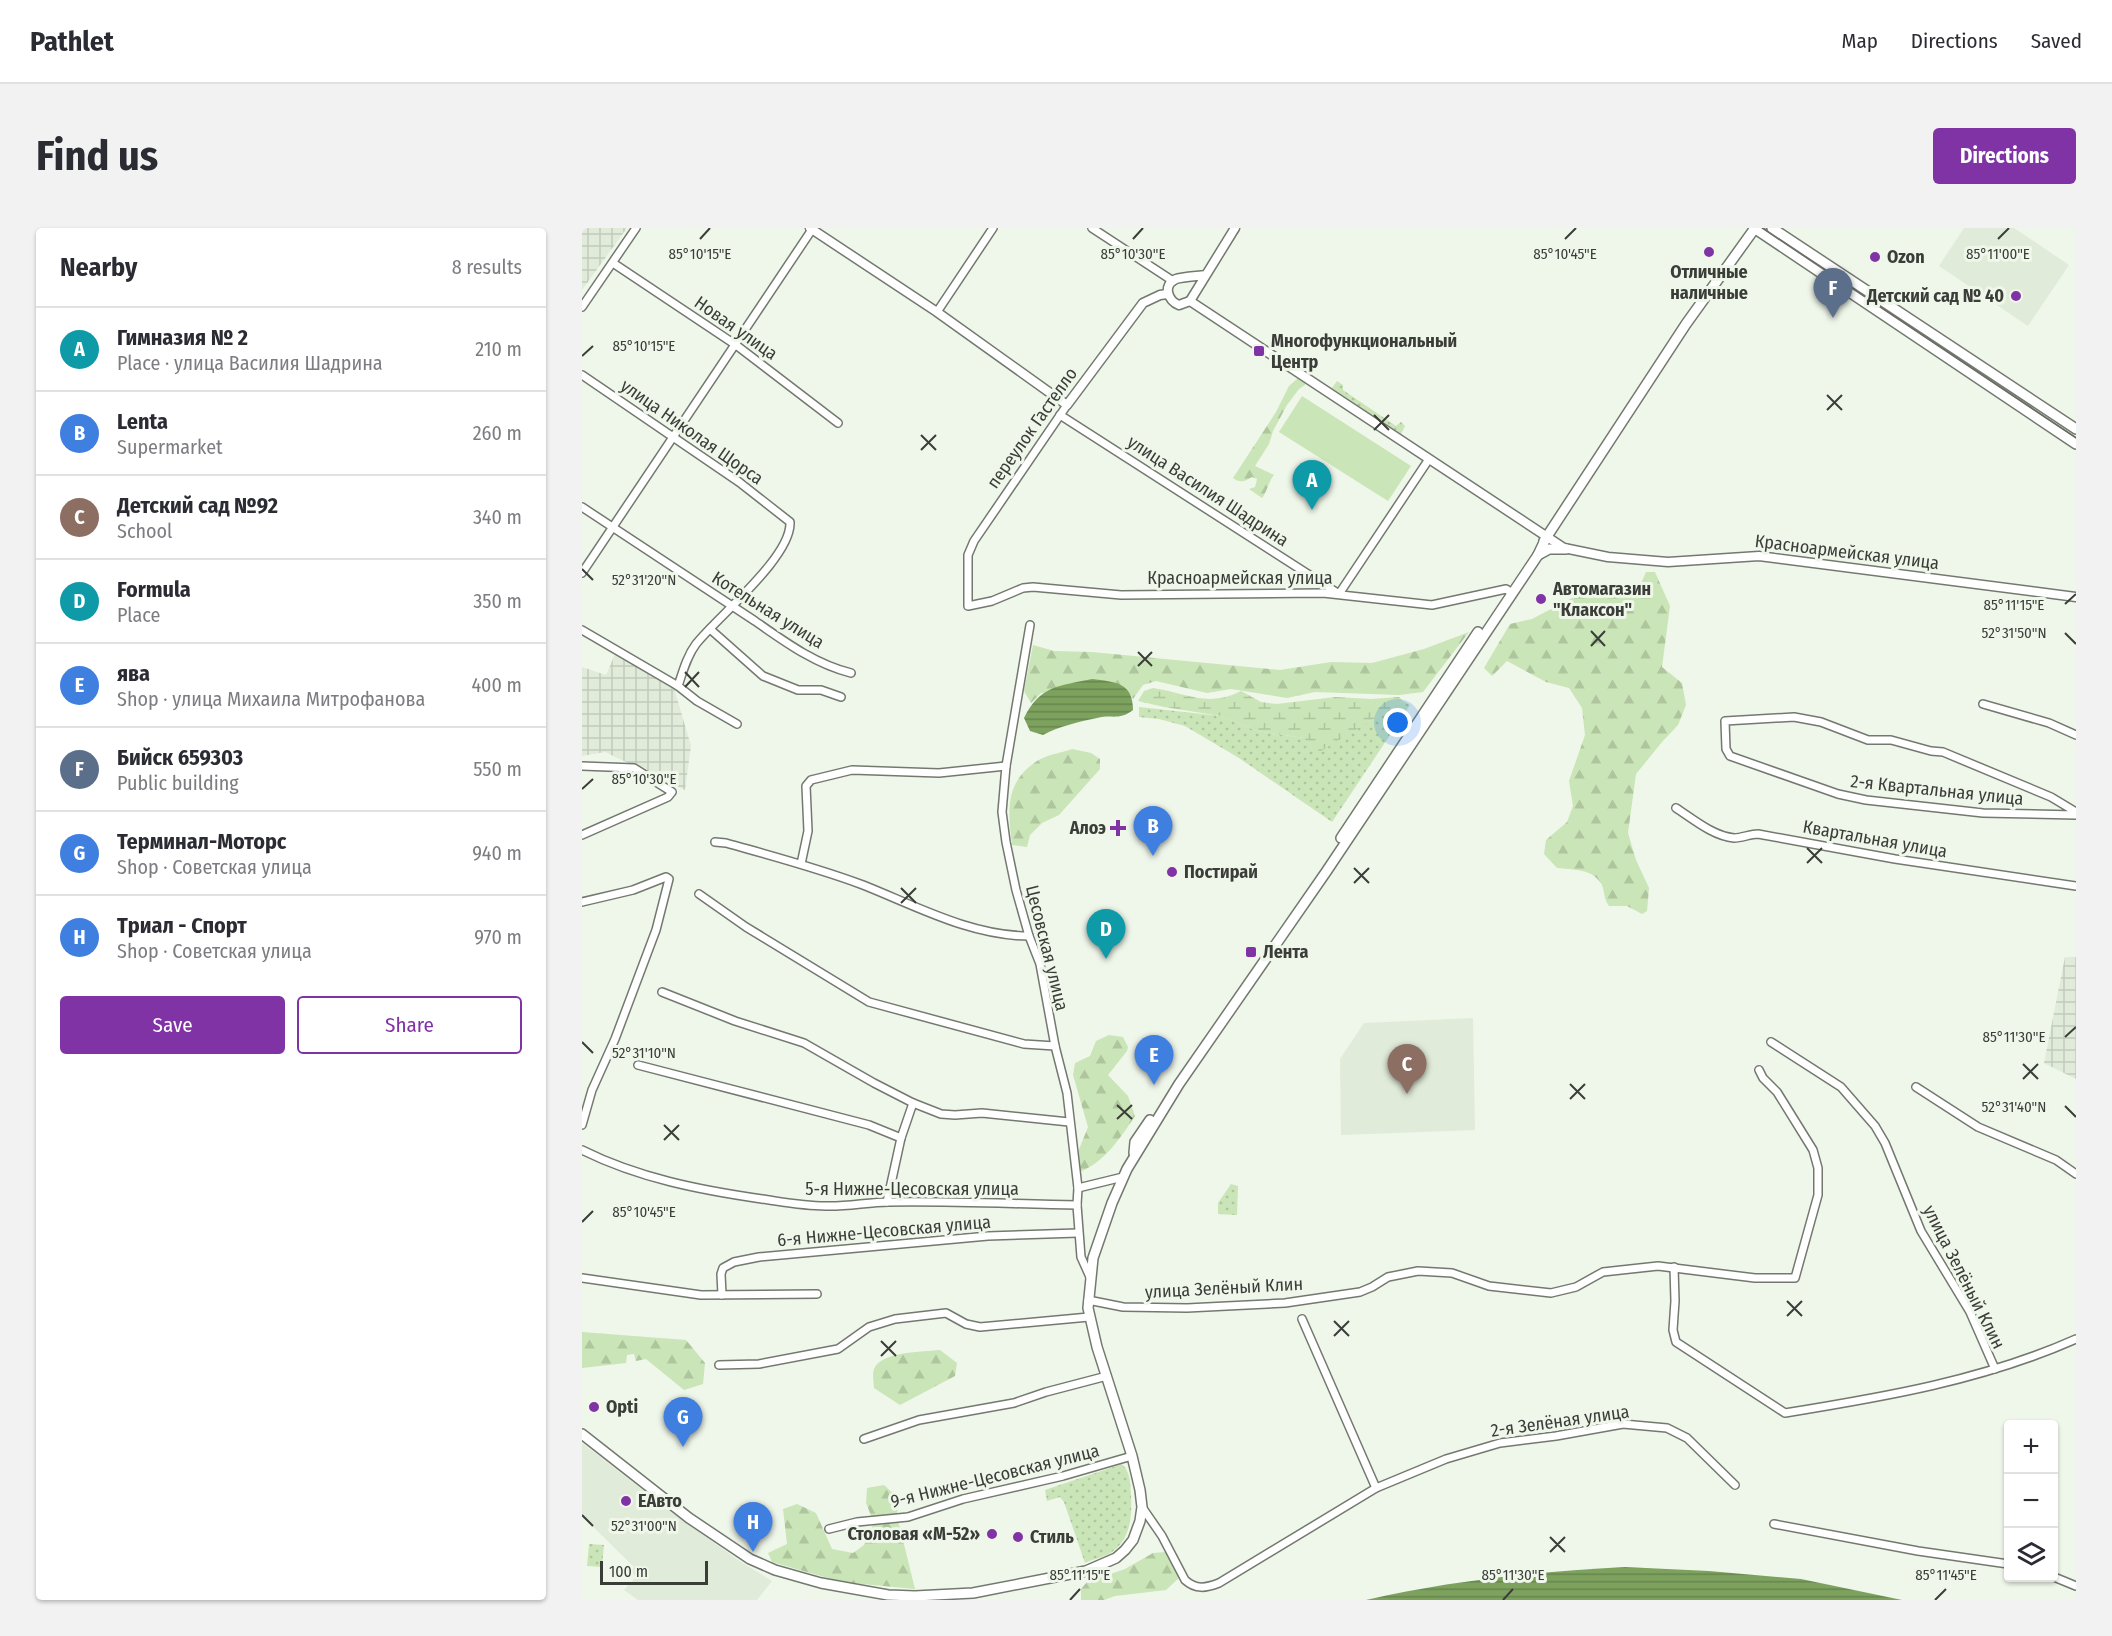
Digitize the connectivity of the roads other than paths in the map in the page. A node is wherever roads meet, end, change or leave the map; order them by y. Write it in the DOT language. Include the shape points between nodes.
graph roads {
  1 [pos="636,228"];
  2 [pos="812,228"];
  3 [pos="993,228"];
  4 [pos="1092,228"];
  5 [pos="1235,228"];
  6 [pos="1772,228"];
  7 [pos="1757,229"];
  8 [pos="613,262"];
  9 [pos="1205,275"];
  10 [pos="1185,279"];
  11 [pos="1169,287"];
  12 [pos="1192,299"];
  13 [pos="582,307"];
  14 [pos="937,312"];
  15 [pos="736,345"];
  16 [pos="582,375"];
  17 [pos="1067,405"];
  18 [pos="1060,415"];
  19 [pos="838,423"];
  20 [pos="2076,429"];
  21 [pos="674,436"];
  22 [pos="2076,444"];
  23 [pos="1430,459"];
  24 [pos="582,507"];
  25 [pos="611,527"];
  26 [pos="1547,536"];
  27 [pos="1566,549"];
  28 [pos="1538,555"];
  29 [pos="582,573"];
  30 [pos="1510,591"];
  31 [pos="1339,594"];
  32 [pos="2076,597"];
  33 [pos="733,606"];
  34 [pos="968,606"];
  35 [pos="1030,625"];
  36 [pos="710,629"];
  37 [pos="582,630"];
  38 [pos="851,673"];
  39 [pos="678,686"];
  40 [pos="841,697"];
  41 [pos="1983,704"];
  42 [pos="737,724"];
  43 [pos="2076,735"];
  44 [pos="582,766"];
  45 [pos="1006,766"];
  46 [pos="1676,808"];
  47 [pos="2076,814"];
  48 [pos="582,835"];
  49 [pos="715,842"];
  50 [pos="801,864"];
  51 [pos="2076,886"];
  52 [pos="699,894"];
  53 [pos="582,902"];
  54 [pos="1029,936"];
  55 [pos="662,992"];
  56 [pos="1771,1042"];
  57 [pos="1055,1046"];
  58 [pos="638,1065"];
  59 [pos="1759,1070"];
  60 [pos="1916,1087"];
  61 [pos="582,1088"];
  62 [pos="592,1090"];
  63 [pos="913,1102"];
  64 [pos="1069,1122"];
  65 [pos="582,1125"];
  66 [pos="901,1138"];
  67 [pos="582,1150"];
  68 [pos="2076,1174"];
  69 [pos="1123,1177"];
  70 [pos="1078,1188"];
  71 [pos="887,1202"];
  72 [pos="1077,1205"];
  73 [pos="1078,1233"];
  74 [pos="1674,1267"];
  75 [pos="1090,1277"];
  76 [pos="582,1278"];
  77 [pos="817,1294"];
  78 [pos="722,1295"];
  79 [pos="1088,1300"];
  80 [pos="1089,1317"];
  81 [pos="1302,1319"];
  82 [pos="2076,1339"];
  83 [pos="719,1365"];
  84 [pos="1995,1369"];
  85 [pos="1107,1376"];
  86 [pos="582,1434"];
  87 [pos="864,1439"];
  88 [pos="1132,1456"];
  89 [pos="1735,1485"];
  90 [pos="1376,1488"];
  91 [pos="1142,1507"];
  92 [pos="1774,1524"];
  93 [pos="829,1529"];
  94 [pos="2004,1563"];
  95 [pos="2058,1579"];
  96 [pos="2076,1586"];
  1 -- 8 [label="street"];
  2 -- 14 [label="street"];
  2 -- 15 [label="street"];
  3 -- 14 [label="street"];
  4 -- 11 [label="street"];
  5 -- 9 [label="street"];
  6 -- 20 [label="main road"];
  7 -- 22 [label="main road"];
  7 -- 26 [label="main road"];
  8 -- 13 [label="street"];
  8 -- 15 [label="street, Новая улица"];
  9 -- 10 [label="street"];
  9 -- 12 [label="street"];
  10 -- 11 [label="street" via="1179,278"];
  10 -- 12 [label="street" via="1193,286"];
  11 -- 12 [label="street" via="1174,303 1179,305"];
  11 -- 17 [label="street, переулок Гастелло" via="1143,303"];
  12 -- 23 [label="street, Красноармейская улица"];
  14 -- 17 [label="street"];
  15 -- 19 [label="street, Новая улица"];
  15 -- 21 [label="street"];
  16 -- 21 [label="street, улица Николая Щорса"];
  17 -- 18 [label="street, переулок Гастелло"];
  18 -- 31 [label="street, улица Василия Шадрина"];
  18 -- 34 [label="street, переулок Гастелло" via="974,541 968,555"];
  21 -- 25 [label="street"];
  21 -- 33 [label="street, улица Николая Щорса" via="784,515 791,525 757,581"];
  23 -- 26 [label="street, Красноармейская улица"];
  23 -- 31 [label="street"];
  24 -- 25 [label="street, Котельная улица"];
  25 -- 29 [label="street"];
  25 -- 33 [label="street, Котельная улица"];
  26 -- 27 [label="street, Красноармейская улица"];
  26 -- 28 [label="main road"];
  26 -- 30 [label="main road"];
  27 -- 28 [label="main road" via="1549,549"];
  27 -- 32 [label="street, Красноармейская улица" via="1608,557 1668,561 1759,556"];
  28 -- 30 [label="main road"];
  30 -- 31 [label="street, Красноармейская улица" via="1432,605"];
  30 -- 69 [label="main road" via="1194,1062"];
  31 -- 34 [label="street, Красноармейская улица" via="1121,595 1033,587"];
  33 -- 36 [label="street"];
  33 -- 38 [label="street, Котельная улица" via="781,640"];
  35 -- 45 [label="street, Цесовская улица"];
  36 -- 39 [label="street" via="692,650"];
  36 -- 40 [label="street" via="774,681 800,691 821,690"];
  37 -- 39 [label="street"];
  39 -- 42 [label="street"];
  41 -- 43 [label="street"];
  44 -- 48 [label="street" via="633,768 672,794"];
  45 -- 50 [label="street" via="939,773 852,770 811,780 806,786 808,831"];
  45 -- 54 [label="street, Цесовская улица" via="1002,812 1006,842"];
  46 -- 51 [label="street, Квартальная улица" via="1730,837 1758,834"];
  47 -- 47 [label="street, 2-я Квартальная улица" via="2051,797 1943,752 1891,740 1868,740 1821,722 1794,717 1725,721 1730,756 1838,794 1983,813"];
  49 -- 50 [label="street"];
  50 -- 54 [label="street" via="965,926"];
  52 -- 57 [label="street" via="869,1002 1024,1044"];
  53 -- 62 [label="street" via="668,877 656,930"];
  54 -- 57 [label="street, Цесовская улица" via="1040,964"];
  55 -- 63 [label="street" via="804,1043"];
  56 -- 84 [label="street, улица Зелёный Клин" via="1841,1087 1875,1126 1921,1232 1970,1312"];
  57 -- 64 [label="street, Цесовская улица" via="1067,1093"];
  58 -- 66 [label="street" via="869,1125"];
  59 -- 74 [label="street, улица Зелёный Клин" via="1813,1150 1818,1168 1818,1195 1795,1278 1755,1278"];
  60 -- 68 [label="street" via="1978,1127 2056,1160"];
  61 -- 62 [label="street"];
  62 -- 65 [label="street"];
  63 -- 64 [label="street" via="948,1115 982,1113"];
  63 -- 66 [label="street"];
  64 -- 70 [label="street, Цесовская улица"];
  66 -- 71 [label="street"];
  67 -- 71 [label="street, 5-я Нижне-Цесовская улица" via="649,1176 765,1200 823,1206"];
  69 -- 70 [label="street"];
  69 -- 75 [label="main road" via="1100,1233"];
  70 -- 72 [label="street, Цесовская улица"];
  71 -- 72 [label="street, 5-я Нижне-Цесовская улица"];
  72 -- 73 [label="street, Цесовская улица"];
  73 -- 75 [label="street, Цесовская улица" via="1082,1261"];
  73 -- 78 [label="street, 6-я Нижне-Цесовская улица" via="988,1236 759,1257 723,1268"];
  74 -- 79 [label="street, улица Зелёный Клин" via="1603,1272 1576,1287 1551,1293 1489,1286 1452,1273 1418,1271 1388,1277 1360,1292 1285,1303 1123,1308"];
  74 -- 84 [label="street" via="1676,1342 1785,1413 1937,1385"];
  75 -- 79 [label="main road"];
  76 -- 78 [label="street"];
  77 -- 78 [label="street"];
  79 -- 80 [label="main road"];
  80 -- 83 [label="street" via="980,1327 939,1313 873,1326 838,1349 759,1364"];
  80 -- 85 [label="main road"];
  81 -- 90 [label="street"];
  82 -- 84 [label="street"];
  85 -- 87 [label="street" via="1014,1403 919,1420"];
  85 -- 88 [label="main road"];
  86 -- 91 [label="main road" via="689,1518 762,1565 821,1583 885,1594 973,1593 1086,1571 1125,1550 1138,1532"];
  88 -- 91 [label="main road"];
  88 -- 93 [label="street, 9-я Нижне-Цесовская улица" via="908,1517"];
  89 -- 90 [label="street, 2-я Зелёная улица" via="1687,1438 1667,1428 1623,1424 1490,1445"];
  90 -- 91 [label="street, 2-я Зелёная улица" via="1219,1583 1201,1588 1185,1580"];
  92 -- 94 [label="street"];
  95 -- 96 [label="street"];
}
